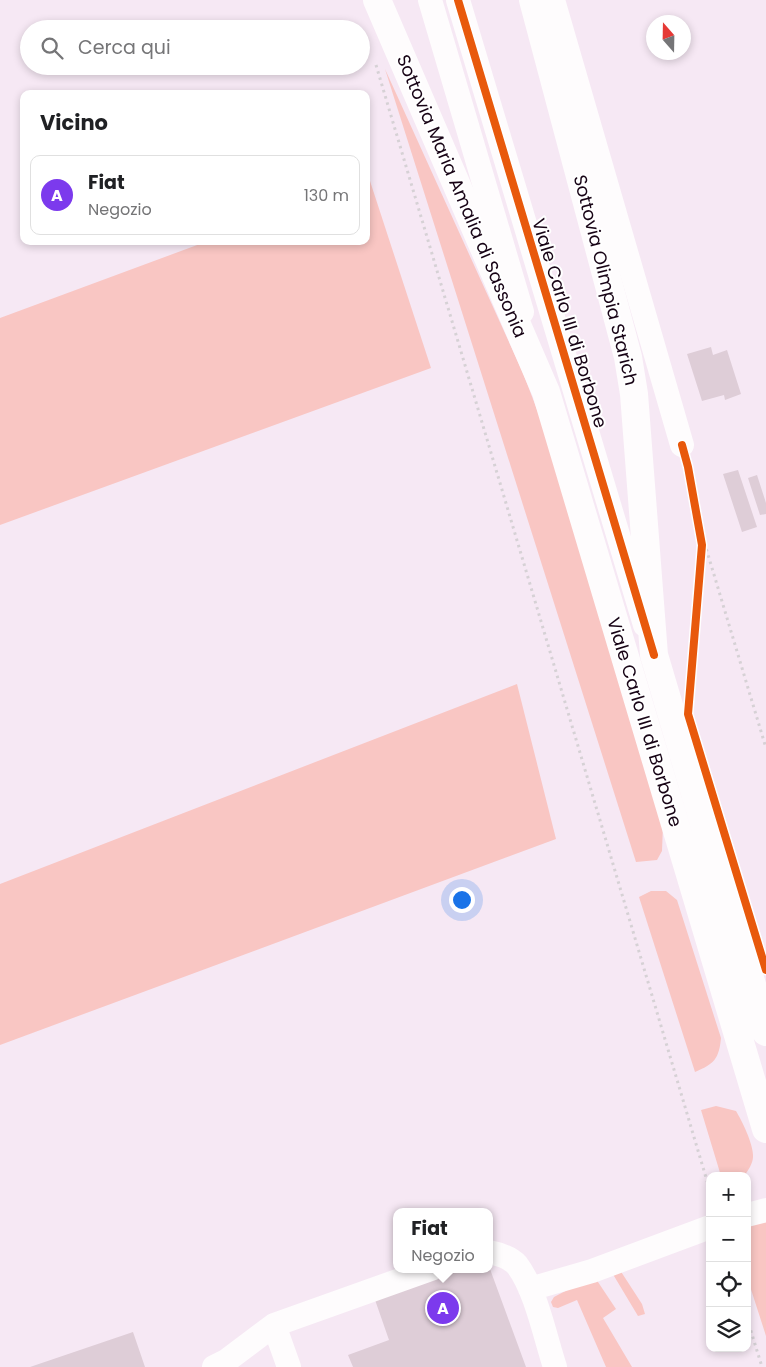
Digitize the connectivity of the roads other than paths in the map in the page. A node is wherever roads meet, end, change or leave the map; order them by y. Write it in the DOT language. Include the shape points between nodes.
graph roads {
  1 [pos="377,0"];
  2 [pos="430,0"];
  3 [pos="458,0"];
  4 [pos="533,0"];
  5 [pos="553,0"];
  6 [pos="546,392"];
  7 [pos="682,444"];
  8 [pos="654,655"];
  9 [pos="766,1032"];
  10 [pos="766,1129"];
  11 [pos="766,1210"];
  12 [pos="751,1214"];
  13 [pos="706,1228"];
  14 [pos="493,1253"];
  15 [pos="420,1273"];
  16 [pos="530,1289"];
  17 [pos="274,1325"];
  18 [pos="214,1367"];
  19 [pos="289,1367"];
  20 [pos="555,1367"];
  1 -- 6 [label="main road, Sottovia Maria Amalia di Sassonia"];
  2 -- 6 [label="street, Viale Carlo III di Borbone"];
  3 -- 8 [label="street, Viale Carlo III di Borbone"];
  4 -- 8 [label="main road, Sottovia Olimpia Starich" via="628,357 634,394"];
  5 -- 7 [label="street"];
  6 -- 10 [label="main road, Viale Carlo III di Borbone"];
  8 -- 9 [label="main road, Viale Carlo III di Borbone"];
  11 -- 12 [label="street"];
  13 -- 16 [label="street" via="592,1271"];
  14 -- 16 [label="street" via="502,1254 516,1264"];
  15 -- 17 [label="street"];
  16 -- 20 [label="street"];
  17 -- 18 [label="street"];
  17 -- 19 [label="street"];
}
